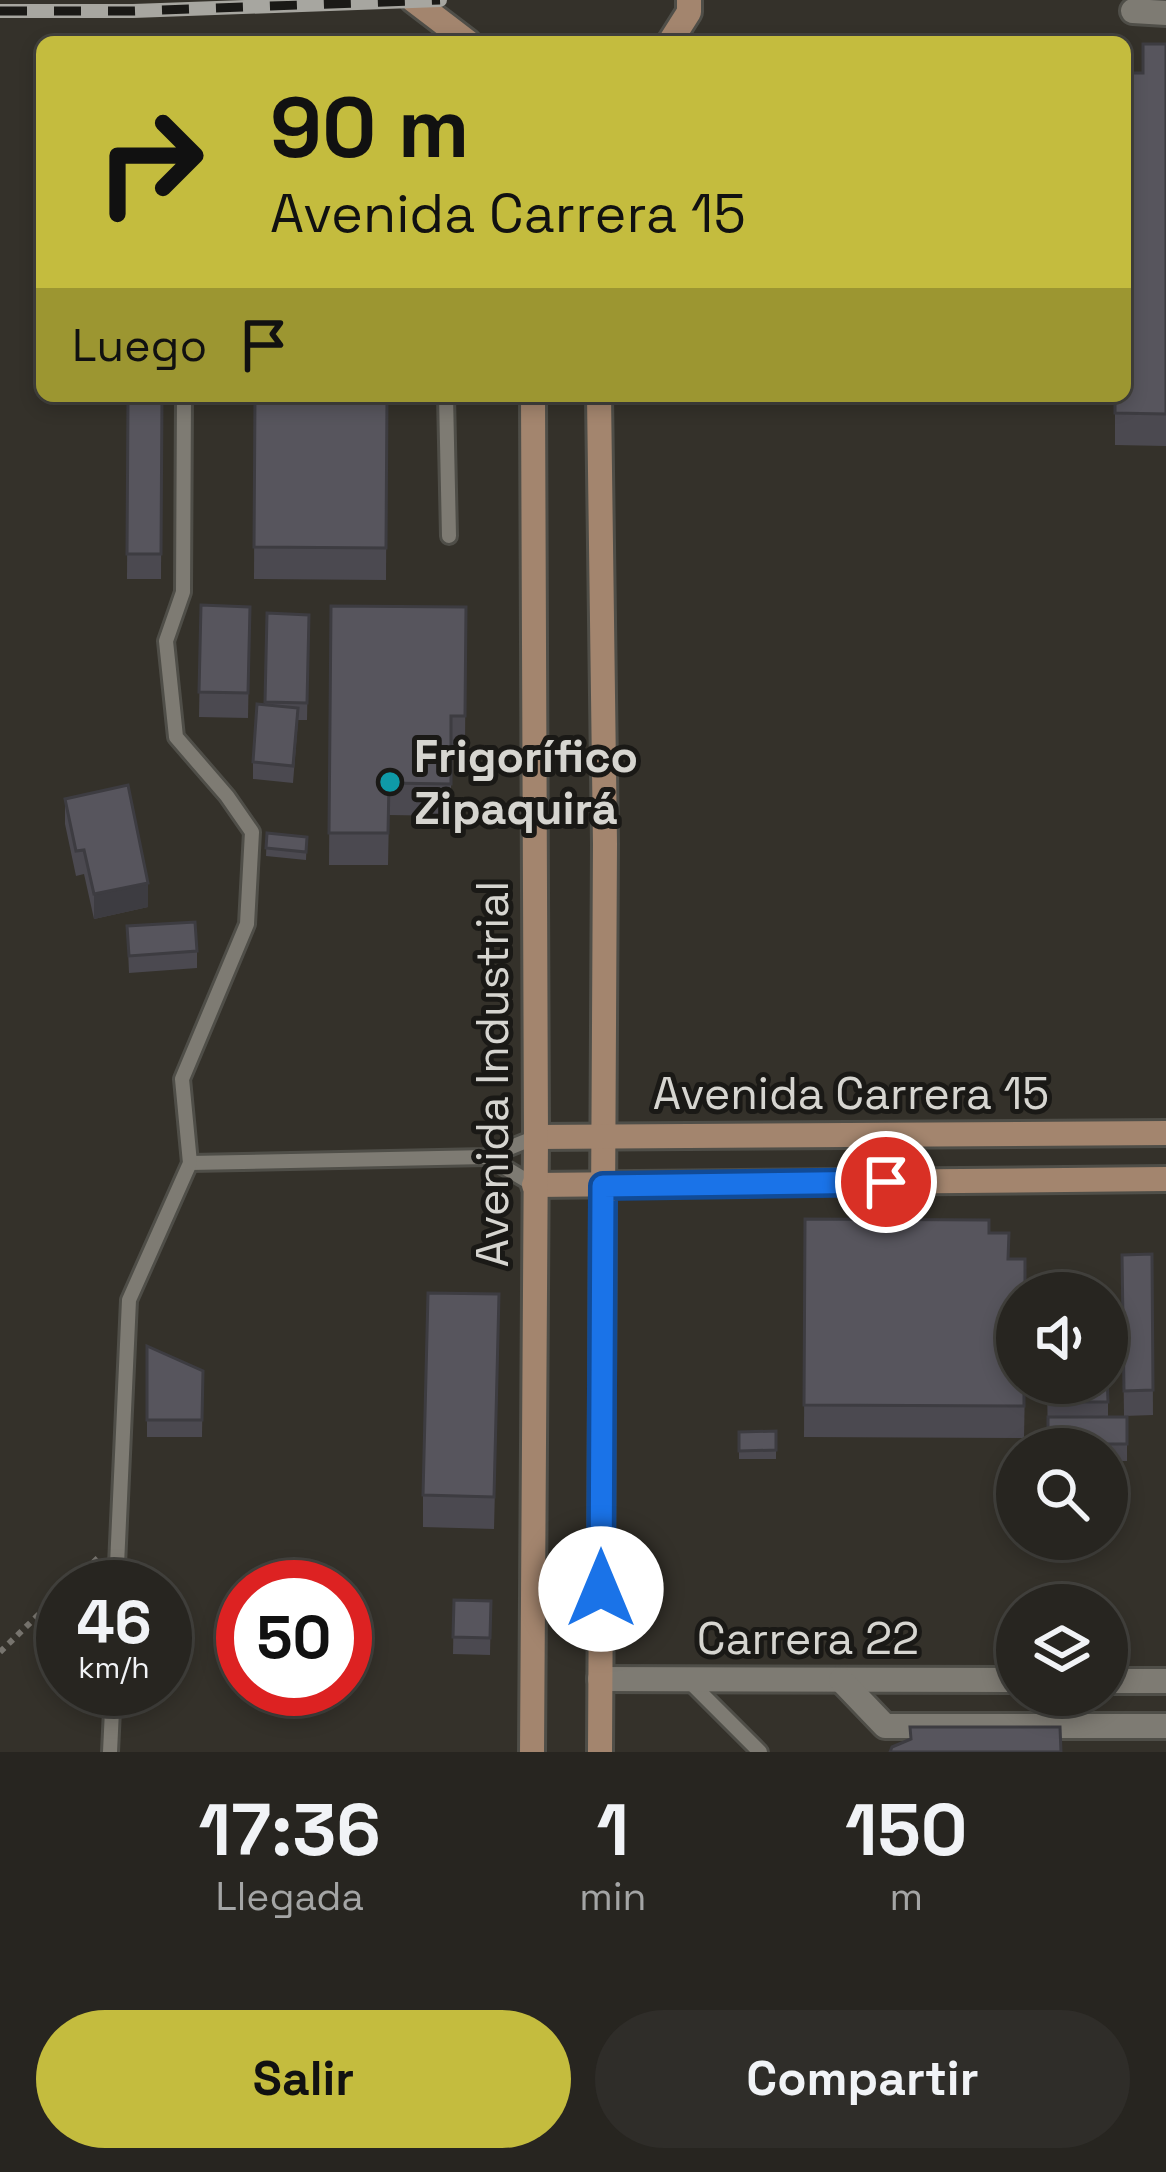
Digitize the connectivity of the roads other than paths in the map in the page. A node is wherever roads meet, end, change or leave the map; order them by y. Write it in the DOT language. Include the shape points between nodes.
graph roads {
  1 [pos="689,0"];
  2 [pos="415,1"];
  3 [pos="1133,11"];
  4 [pos="1166,13"];
  5 [pos="457,36"];
  6 [pos="674,36"];
  7 [pos="184,402"];
  8 [pos="446,402"];
  9 [pos="533,402"];
  10 [pos="598,402"];
  11 [pos="449,536"];
  12 [pos="1166,1133"];
  13 [pos="536,1137"];
  14 [pos="603,1137"];
  15 [pos="487,1156"];
  16 [pos="190,1162"];
  17 [pos="1166,1179"];
  18 [pos="534,1185"];
  19 [pos="603,1186"];
  20 [pos="117,1560"];
  21 [pos="600,1679"];
  22 [pos="841,1680"];
  23 [pos="996,1680"];
  24 [pos="688,1681"];
  25 [pos="1128,1681"];
  26 [pos="1166,1681"];
  27 [pos="112,1716"];
  28 [pos="1166,1726"];
  29 [pos="110,1752"];
  30 [pos="532,1752"];
  31 [pos="600,1752"];
  32 [pos="760,1752"];
  1 -- 6 [label="main road"];
  2 -- 5 [label="main road"];
  3 -- 4 [label="street"];
  7 -- 16 [label="lane" via="183,592 166,641 176,737 252,832 247,924 182,1079"];
  8 -- 11 [label="lane"];
  9 -- 13 [label="main road, Avenida Industrial"];
  10 -- 14 [label="main road"];
  12 -- 14 [label="main road, Avenida Carrera 15"];
  13 -- 14 [label="main road, Avenida Carrera 15"];
  13 -- 15 [label="lane"];
  13 -- 18 [label="main road, Avenida Industrial"];
  14 -- 19 [label="main road"];
  15 -- 16 [label="lane"];
  15 -- 18 [label="lane"];
  16 -- 20 [label="lane" via="129,1300"];
  17 -- 19 [label="main road, Avenida Carrera 15"];
  18 -- 19 [label="main road, Avenida Carrera 15"];
  18 -- 30 [label="main road, Avenida Industrial"];
  19 -- 21 [label="main road"];
  21 -- 24 [label="street, Carrera 22"];
  21 -- 31 [label="main road"];
  22 -- 23 [label="street, Carrera 22"];
  22 -- 24 [label="street, Carrera 22"];
  22 -- 28 [label="street" via="885,1726"];
  24 -- 32 [label="lane"];
  25 -- 26 [label="street"];
  27 -- 29 [label="lane"];
}
